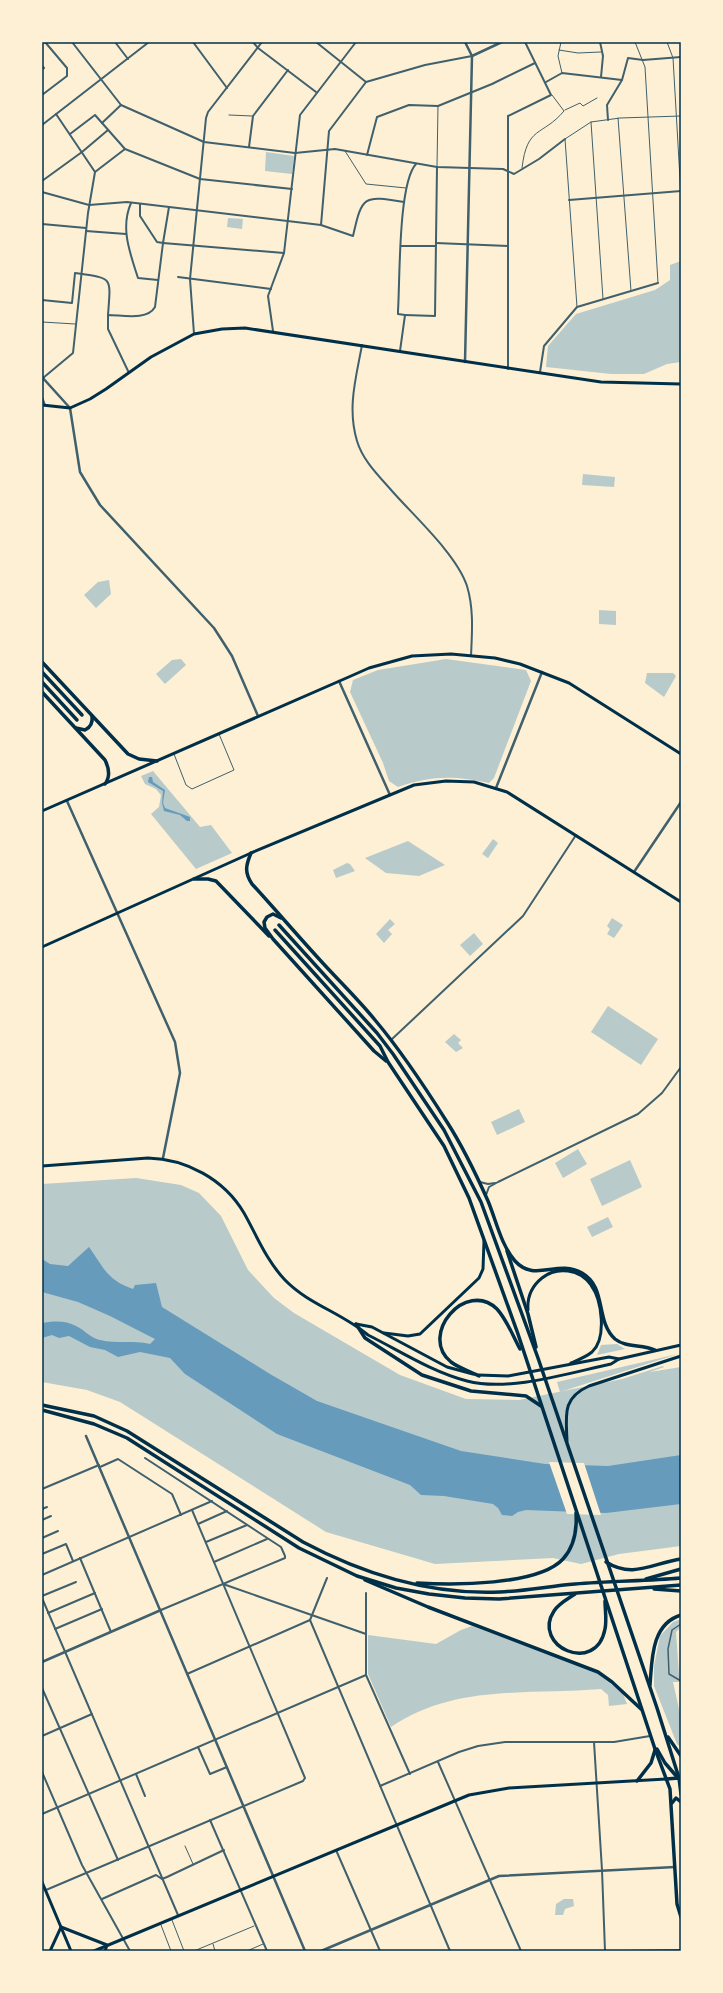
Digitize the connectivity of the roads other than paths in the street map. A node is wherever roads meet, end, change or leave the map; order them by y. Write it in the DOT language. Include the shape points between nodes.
graph roads {
  1 [pos="45,42"];
  2 [pos="72,42"];
  3 [pos="115,42"];
  4 [pos="149,42"];
  5 [pos="193,42"];
  6 [pos="253,42"];
  7 [pos="262,42"];
  8 [pos="316,42"];
  9 [pos="356,42"];
  10 [pos="465,42"];
  11 [pos="502,42"];
  12 [pos="525,42"];
  13 [pos="561,42"];
  14 [pos="600,42"];
  15 [pos="635,42"];
  16 [pos="667,42"];
  17 [pos="258,48"];
  18 [pos="559,50"];
  19 [pos="602,52"];
  20 [pos="472,56"];
  21 [pos="681,57"];
  22 [pos="673,58"];
  23 [pos="128,59"];
  24 [pos="643,60"];
  25 [pos="341,61"];
  26 [pos="535,63"];
  27 [pos="42,66"];
  28 [pos="42,69"];
  29 [pos="288,70"];
  30 [pos="562,73"];
  31 [pos="601,77"];
  32 [pos="101,79"];
  33 [pos="622,80"];
  34 [pos="366,82"];
  35 [pos="546,82"];
  36 [pos="227,88"];
  37 [pos="316,92"];
  38 [pos="472,92"];
  39 [pos="551,95"];
  40 [pos="42,96"];
  41 [pos="597,98"];
  42 [pos="121,105"];
  43 [pos="438,106"];
  44 [pos="564,111"];
  45 [pos="56,114"];
  46 [pos="229,115"];
  47 [pos="253,116"];
  48 [pos="676,116"];
  49 [pos="681,116"];
  50 [pos="648,117"];
  51 [pos="618,118"];
  52 [pos="608,120"];
  53 [pos="591,122"];
  54 [pos="102,123"];
  55 [pos="42,125"];
  56 [pos="108,130"];
  57 [pos="70,134"];
  58 [pos="565,139"];
  59 [pos="204,142"];
  60 [pos="250,147"];
  61 [pos="125,149"];
  62 [pos="328,149"];
  63 [pos="344,151"];
  64 [pos="82,152"];
  65 [pos="296,152"];
  66 [pos="367,155"];
  67 [pos="416,164"];
  68 [pos="437,167"];
  69 [pos="470,168"];
  70 [pos="522,170"];
  71 [pos="95,172"];
  72 [pos="508,172"];
  73 [pos="200,179"];
  74 [pos="42,181"];
  75 [pos="406,188"];
  76 [pos="292,189"];
  77 [pos="681,191"];
  78 [pos="42,192"];
  79 [pos="653,193"];
  80 [pos="624,196"];
  81 [pos="681,196"];
  82 [pos="596,198"];
  83 [pos="569,200"];
  84 [pos="404,202"];
  85 [pos="131,203"];
  86 [pos="140,204"];
  87 [pos="89,205"];
  88 [pos="169,207"];
  89 [pos="196,210"];
  90 [pos="287,221"];
  91 [pos="42,224"];
  92 [pos="321,225"];
  93 [pos="86,230"];
  94 [pos="126,234"];
  95 [pos="163,243"];
  96 [pos="436,244"];
  97 [pos="468,245"];
  98 [pos="193,246"];
  99 [pos="401,246"];
  100 [pos="508,246"];
  101 [pos="284,253"];
  102 [pos="82,274"];
  103 [pos="178,277"];
  104 [pos="190,279"];
  105 [pos="158,280"];
  106 [pos="658,283"];
  107 [pos="271,289"];
  108 [pos="631,291"];
  109 [pos="603,299"];
  110 [pos="42,300"];
  111 [pos="577,307"];
  112 [pos="108,315"];
  113 [pos="405,315"];
  114 [pos="42,322"];
  115 [pos="76,324"];
  116 [pos="273,331"];
  117 [pos="194,334"];
  118 [pos="362,345"];
  119 [pos="400,351"];
  120 [pos="465,362"];
  121 [pos="508,369"];
  122 [pos="128,373"];
  123 [pos="540,373"];
  124 [pos="42,377"];
  125 [pos="681,384"];
  126 [pos="42,397"];
  127 [pos="44,406"];
  128 [pos="70,408"];
  129 [pos="471,656"];
  130 [pos="42,662"];
  131 [pos="42,672"];
  132 [pos="542,672"];
  133 [pos="339,681"];
  134 [pos="42,682"];
  135 [pos="42,692"];
  136 [pos="82,715"];
  137 [pos="91,715"];
  138 [pos="258,716"];
  139 [pos="77,720"];
  140 [pos="74,726"];
  141 [pos="219,733"];
  142 [pos="173,754"];
  143 [pos="681,754"];
  144 [pos="157,761"];
  145 [pos="105,784"];
  146 [pos="496,788"];
  147 [pos="390,795"];
  148 [pos="67,801"];
  149 [pos="681,802"];
  150 [pos="42,812"];
  151 [pos="576,835"];
  152 [pos="251,853"];
  153 [pos="634,872"];
  154 [pos="194,879"];
  155 [pos="681,902"];
  156 [pos="119,914"];
  157 [pos="286,922"];
  158 [pos="279,926"];
  159 [pos="275,930"];
  160 [pos="273,939"];
  161 [pos="42,947"];
  162 [pos="391,1040"];
  163 [pos="388,1062"];
  164 [pos="681,1067"];
  165 [pos="163,1158"];
  166 [pos="42,1166"];
  167 [pos="479,1181"];
  168 [pos="498,1182"];
  169 [pos="486,1198"];
  170 [pos="484,1237"];
  171 [pos="505,1244"];
  172 [pos="528,1314"];
  173 [pos="356,1324"];
  174 [pos="383,1333"];
  175 [pos="681,1345"];
  176 [pos="655,1350"];
  177 [pos="524,1355"];
  178 [pos="681,1356"];
  179 [pos="538,1358"];
  180 [pos="619,1359"];
  181 [pos="566,1365"];
  182 [pos="479,1376"];
  183 [pos="42,1405"];
  184 [pos="541,1406"];
  185 [pos="42,1410"];
  186 [pos="86,1436"];
  187 [pos="568,1444"];
  188 [pos="145,1458"];
  189 [pos="99,1466"];
  190 [pos="42,1489"];
  191 [pos="212,1501"];
  192 [pos="576,1506"];
  193 [pos="47,1507"];
  194 [pos="42,1509"];
  195 [pos="192,1510"];
  196 [pos="227,1512"];
  197 [pos="181,1515"];
  198 [pos="51,1516"];
  199 [pos="42,1520"];
  200 [pos="198,1524"];
  201 [pos="247,1525"];
  202 [pos="58,1531"];
  203 [pos="129,1537"];
  204 [pos="42,1538"];
  205 [pos="268,1539"];
  206 [pos="206,1542"];
  207 [pos="42,1554"];
  208 [pos="80,1558"];
  209 [pos="681,1559"];
  210 [pos="73,1561"];
  211 [pos="214,1562"];
  212 [pos="606,1562"];
  213 [pos="681,1569"];
  214 [pos="42,1574"];
  215 [pos="357,1576"];
  216 [pos="327,1578"];
  217 [pos="681,1578"];
  218 [pos="638,1581"];
  219 [pos="76,1582"];
  220 [pos="405,1582"];
  221 [pos="223,1584"];
  222 [pos="681,1585"];
  223 [pos="640,1588"];
  224 [pos="681,1591"];
  225 [pos="603,1592"];
  226 [pos="95,1593"];
  227 [pos="366,1594"];
  228 [pos="576,1594"];
  229 [pos="42,1597"];
  230 [pos="102,1609"];
  231 [pos="161,1610"];
  232 [pos="48,1613"];
  233 [pos="312,1615"];
  234 [pos="681,1615"];
  235 [pos="310,1620"];
  236 [pos="681,1624"];
  237 [pos="55,1630"];
  238 [pos="111,1632"];
  239 [pos="366,1634"];
  240 [pos="250,1647"];
  241 [pos="65,1652"];
  242 [pos="42,1662"];
  243 [pos="187,1674"];
  244 [pos="366,1675"];
  245 [pos="681,1681"];
  246 [pos="338,1687"];
  247 [pos="42,1688"];
  248 [pos="650,1688"];
  249 [pos="642,1709"];
  250 [pos="278,1713"];
  251 [pos="92,1714"];
  252 [pos="59,1729"];
  253 [pos="664,1730"];
  254 [pos="42,1736"];
  255 [pos="651,1738"];
  256 [pos="215,1740"];
  257 [pos="594,1742"];
  258 [pos="198,1747"];
  259 [pos="655,1749"];
  260 [pos="681,1756"];
  261 [pos="438,1761"];
  262 [pos="227,1767"];
  263 [pos="42,1772"];
  264 [pos="136,1774"];
  265 [pos="410,1774"];
  266 [pos="666,1778"];
  267 [pos="680,1778"];
  268 [pos="637,1780"];
  269 [pos="120,1781"];
  270 [pos="597,1782"];
  271 [pos="380,1786"];
  272 [pos="89,1794"];
  273 [pos="681,1794"];
  274 [pos="145,1796"];
  275 [pos="456,1800"];
  276 [pos="681,1802"];
  277 [pos="672,1803"];
  278 [pos="243,1806"];
  279 [pos="57,1808"];
  280 [pos="42,1814"];
  281 [pos="210,1820"];
  282 [pos="396,1825"];
  283 [pos="148,1846"];
  284 [pos="185,1846"];
  285 [pos="336,1849"];
  286 [pos="224,1850"];
  287 [pos="118,1860"];
  288 [pos="193,1865"];
  289 [pos="676,1867"];
  290 [pos="602,1870"];
  291 [pos="87,1873"];
  292 [pos="273,1876"];
  293 [pos="162,1879"];
  294 [pos="490,1879"];
  295 [pos="42,1882"];
  296 [pos="240,1889"];
  297 [pos="46,1890"];
  298 [pos="102,1899"];
  299 [pos="429,1904"];
  300 [pos="178,1915"];
  301 [pos="171,1917"];
  302 [pos="681,1917"];
  303 [pos="160,1922"];
  304 [pos="256,1925"];
  305 [pos="61,1927"];
  306 [pos="371,1929"];
  307 [pos="124,1938"];
  308 [pos="212,1944"];
  309 [pos="264,1944"];
  310 [pos="107,1945"];
  311 [pos="200,1950"];
  312 [pos="681,1950"];
  313 [pos="50,1951"];
  314 [pos="71,1951"];
  315 [pos="94,1951"];
  316 [pos="105,1951"];
  317 [pos="130,1951"];
  318 [pos="171,1951"];
  319 [pos="184,1951"];
  320 [pos="194,1951"];
  321 [pos="215,1951"];
  322 [pos="247,1951"];
  323 [pos="267,1951"];
  324 [pos="305,1951"];
  325 [pos="321,1951"];
  326 [pos="380,1951"];
  327 [pos="450,1951"];
  328 [pos="521,1951"];
  329 [pos="605,1951"];
  330 [pos="626,1951"];
  1 -- 40 [label="street" via="67,68 67,76"];
  2 -- 32 [label="street"];
  3 -- 23 [label="street"];
  4 -- 23 [label="street"];
  5 -- 36 [label="street"];
  6 -- 17 [label="street"];
  7 -- 17 [label="street"];
  8 -- 25 [label="street"];
  9 -- 25 [label="street"];
  10 -- 20 [label="street"];
  11 -- 20 [label="street"];
  12 -- 26 [label="street"];
  13 -- 18 [label="lane"];
  14 -- 19 [label="street"];
  15 -- 24 [label="lane"];
  16 -- 22 [label="lane"];
  17 -- 29 [label="street"];
  17 -- 36 [label="street"];
  18 -- 19 [label="lane" via="578,53"];
  18 -- 30 [label="lane"];
  19 -- 31 [label="street"];
  20 -- 34 [label="street" via="425,65"];
  20 -- 38 [label="street"];
  21 -- 22 [label="street"];
  22 -- 24 [label="street"];
  22 -- 48 [label="lane"];
  23 -- 32 [label="street"];
  24 -- 33 [label="street" via="628,58"];
  24 -- 50 [label="lane"];
  25 -- 34 [label="street"];
  25 -- 37 [label="street"];
  26 -- 35 [label="street"];
  26 -- 38 [label="street"];
  27 -- 28 [label="street"];
  29 -- 37 [label="street"];
  29 -- 47 [label="street"];
  30 -- 31 [label="street"];
  30 -- 35 [label="street"];
  31 -- 33 [label="street"];
  32 -- 42 [label="street"];
  32 -- 45 [label="street"];
  33 -- 52 [label="street" via="608,105"];
  34 -- 62 [label="street" via="329,131"];
  35 -- 39 [label="street"];
  36 -- 59 [label="street" via="208,112"];
  37 -- 65 [label="street" via="300,115"];
  38 -- 43 [label="street"];
  38 -- 69 [label="street"];
  39 -- 44 [label="lane"];
  39 -- 72 [label="street" via="508,116"];
  41 -- 44 [label="lane" via="584,106 580,103"];
  42 -- 54 [label="street"];
  42 -- 59 [label="street"];
  43 -- 66 [label="street" via="409,105 377,117"];
  43 -- 68 [label="lane"];
  44 -- 70 [label="lane" via="535,133 526,145"];
  45 -- 55 [label="street"];
  45 -- 57 [label="street"];
  46 -- 47 [label="lane"];
  47 -- 60 [label="street"];
  48 -- 49 [label="lane"];
  48 -- 50 [label="lane"];
  48 -- 77 [label="lane"];
  50 -- 51 [label="lane"];
  50 -- 79 [label="lane"];
  51 -- 52 [label="lane"];
  51 -- 80 [label="lane"];
  52 -- 53 [label="lane"];
  53 -- 58 [label="lane"];
  53 -- 82 [label="lane"];
  54 -- 56 [label="street"];
  54 -- 57 [label="street" via="95,115"];
  56 -- 61 [label="street"];
  56 -- 64 [label="street"];
  57 -- 64 [label="street"];
  58 -- 70 [label="street"];
  58 -- 83 [label="lane"];
  59 -- 60 [label="street"];
  59 -- 73 [label="street"];
  60 -- 65 [label="street"];
  61 -- 71 [label="street"];
  61 -- 73 [label="street"];
  62 -- 63 [label="street"];
  62 -- 65 [label="street"];
  62 -- 92 [label="street"];
  63 -- 66 [label="street"];
  63 -- 75 [label="lane" via="366,184"];
  64 -- 71 [label="street"];
  64 -- 74 [label="street"];
  65 -- 76 [label="street"];
  66 -- 67 [label="street"];
  67 -- 68 [label="street"];
  67 -- 75 [label="street" via="409,173"];
  68 -- 69 [label="street"];
  68 -- 96 [label="street"];
  69 -- 72 [label="street" via="503,169"];
  69 -- 97 [label="street"];
  70 -- 72 [label="street" via="514,174"];
  71 -- 87 [label="street"];
  72 -- 100 [label="street"];
  73 -- 76 [label="street"];
  73 -- 89 [label="street"];
  75 -- 84 [label="street"];
  76 -- 90 [label="street"];
  77 -- 79 [label="street"];
  77 -- 81 [label="lane"];
  78 -- 87 [label="street"];
  79 -- 80 [label="street"];
  79 -- 106 [label="lane"];
  80 -- 82 [label="street"];
  80 -- 108 [label="lane"];
  82 -- 83 [label="street"];
  82 -- 109 [label="lane"];
  83 -- 111 [label="lane"];
  84 -- 92 [label="street" via="377,197 368,200 359,208 353,236"];
  84 -- 99 [label="street"];
  85 -- 86 [label="street"];
  85 -- 87 [label="street"];
  85 -- 94 [label="street"];
  86 -- 88 [label="street"];
  86 -- 95 [label="street" via="140,216 156,242"];
  87 -- 93 [label="street"];
  88 -- 89 [label="street"];
  88 -- 95 [label="street"];
  89 -- 90 [label="street"];
  89 -- 98 [label="street"];
  90 -- 92 [label="street"];
  90 -- 101 [label="street"];
  91 -- 93 [label="street"];
  93 -- 94 [label="street"];
  93 -- 102 [label="street"];
  94 -- 105 [label="street" via="138,278"];
  95 -- 98 [label="street"];
  95 -- 105 [label="street"];
  96 -- 97 [label="street"];
  96 -- 99 [label="street"];
  96 -- 113 [label="street" via="435,316"];
  97 -- 100 [label="street"];
  97 -- 120 [label="street"];
  98 -- 101 [label="street"];
  98 -- 104 [label="street"];
  99 -- 113 [label="street" via="398,314"];
  100 -- 121 [label="street"];
  101 -- 107 [label="street"];
  102 -- 110 [label="street" via="75,273 72,303"];
  102 -- 112 [label="street" via="104,277 109,284"];
  102 -- 115 [label="street"];
  103 -- 104 [label="street"];
  104 -- 107 [label="street"];
  104 -- 117 [label="street"];
  105 -- 112 [label="street" via="152,312 146,315"];
  106 -- 108 [label="street"];
  107 -- 116 [label="street" via="268,302"];
  108 -- 109 [label="street"];
  109 -- 111 [label="street"];
  111 -- 123 [label="street" via="544,346"];
  112 -- 122 [label="street" via="108,329"];
  113 -- 119 [label="street"];
  114 -- 115 [label="lane"];
  115 -- 124 [label="street" via="73,353"];
  116 -- 117 [label="main road" via="245,328"];
  116 -- 118 [label="main road"];
  117 -- 122 [label="main road" via="151,357"];
  118 -- 119 [label="main road"];
  118 -- 129 [label="street" via="352,397 357,442 376,473 451,557 467,585 473,627"];
  119 -- 120 [label="main road"];
  120 -- 121 [label="main road"];
  121 -- 123 [label="main road"];
  122 -- 128 [label="main road" via="90,399"];
  123 -- 125 [label="main road" via="601,382"];
  124 -- 128 [label="street"];
  126 -- 127 [label="street"];
  127 -- 128 [label="main road"];
  128 -- 138 [label="street" via="80,472 100,505 214,628 232,656"];
  129 -- 132 [label="main road" via="496,658"];
  129 -- 133 [label="main road" via="412,656 370,668"];
  130 -- 137 [label="main road"];
  131 -- 136 [label="main road"];
  132 -- 143 [label="main road" via="569,683"];
  132 -- 146 [label="street"];
  133 -- 138 [label="main road"];
  133 -- 147 [label="street"];
  134 -- 139 [label="main road"];
  135 -- 140 [label="main road"];
  137 -- 140 [label="main road" via="90,727 80,730"];
  137 -- 144 [label="main road" via="128,754 139,759"];
  138 -- 141 [label="main road"];
  140 -- 145 [label="main road" via="108,765 109,776"];
  141 -- 142 [label="main road"];
  141 -- 142 [label="lane" via="234,770 192,788 186,785"];
  142 -- 144 [label="main road"];
  144 -- 145 [label="main road"];
  145 -- 148 [label="main road"];
  146 -- 147 [label="main road" via="474,782 446,781 418,783"];
  146 -- 151 [label="main road" via="507,792"];
  147 -- 152 [label="main road"];
  148 -- 150 [label="main road"];
  148 -- 156 [label="street"];
  149 -- 153 [label="street"];
  151 -- 153 [label="main road"];
  151 -- 162 [label="street" via="523,916"];
  152 -- 154 [label="main road"];
  152 -- 157 [label="main road" via="247,864 247,876"];
  153 -- 155 [label="main road"];
  154 -- 156 [label="main road"];
  154 -- 160 [label="main road" via="216,881 260,929"];
  156 -- 161 [label="main road"];
  156 -- 165 [label="street" via="178,1054 180,1074"];
  157 -- 160 [label="main road" via="273,914 265,919 265,928"];
  157 -- 162 [label="main road"];
  158 -- 179 [label="main road" via="377,1033 444,1130 481,1202"];
  159 -- 163 [label="main road" via="375,1040"];
  160 -- 163 [label="main road" via="374,1051"];
  162 -- 167 [label="main road" via="445,1119"];
  163 -- 170 [label="main road" via="444,1146"];
  164 -- 168 [label="street" via="662,1093 638,1114"];
  165 -- 166 [label="main road"];
  165 -- 173 [label="main road" via="190,1167 219,1184 243,1212 260,1247 285,1281 318,1305"];
  167 -- 168 [label="street" via="488,1184"];
  167 -- 169 [label="main road"];
  168 -- 169 [label="street" via="489,1188"];
  169 -- 171 [label="main road"];
  170 -- 174 [label="main road" via="483,1269 476,1283 420,1334 408,1336"];
  170 -- 177 [label="main road"];
  171 -- 172 [label="main road"];
  171 -- 176 [label="main road" via="514,1260 528,1270 563,1267 584,1274 595,1286 606,1324 613,1336 624,1344 645,1345"];
  172 -- 179 [label="main road"];
  172 -- 181 [label="main road" via="528,1300 532,1290 537,1282 549,1273 560,1270 572,1272 582,1276 591,1285 601,1318 601,1335 593,1351"];
  173 -- 174 [label="main road" via="372,1327"];
  173 -- 180 [label="main road" via="368,1334 431,1367 477,1383 516,1383 611,1364"];
  173 -- 184 [label="main road" via="365,1338 422,1375 471,1391 526,1396"];
  174 -- 182 [label="main road" via="446,1367"];
  175 -- 176 [label="main road"];
  176 -- 180 [label="main road"];
  177 -- 182 [label="main road" via="497,1310 490,1304 466,1302 445,1318 440,1330 440,1340 443,1352 452,1362"];
  177 -- 184 [label="main road"];
  178 -- 187 [label="main road" via="582,1389 573,1396 567,1408"];
  179 -- 187 [label="main road"];
  180 -- 181 [label="main road" via="609,1357"];
  181 -- 182 [label="main road" via="508,1376"];
  183 -- 220 [label="main road" via="94,1416 127,1431 310,1545 360,1568"];
  184 -- 192 [label="main road"];
  185 -- 215 [label="main road" via="94,1424 127,1438 299,1548"];
  186 -- 189 [label="street"];
  187 -- 212 [label="main road"];
  188 -- 191 [label="street"];
  189 -- 190 [label="street"];
  189 -- 197 [label="street" via="118,1459 172,1494"];
  189 -- 203 [label="street"];
  191 -- 195 [label="street"];
  191 -- 196 [label="street"];
  192 -- 220 [label="main road" via="573,1542 568,1553 555,1566 541,1573 483,1583 446,1585"];
  192 -- 225 [label="main road"];
  193 -- 194 [label="street"];
  195 -- 197 [label="street"];
  195 -- 200 [label="street"];
  196 -- 200 [label="street"];
  196 -- 201 [label="street"];
  197 -- 203 [label="street"];
  198 -- 199 [label="street"];
  200 -- 206 [label="street"];
  201 -- 205 [label="street"];
  201 -- 206 [label="street"];
  202 -- 204 [label="street"];
  203 -- 208 [label="street"];
  203 -- 231 [label="street"];
  205 -- 211 [label="street"];
  205 -- 221 [label="street" via="281,1547 285,1558"];
  206 -- 211 [label="street"];
  207 -- 210 [label="street" via="66,1544"];
  208 -- 210 [label="street"];
  208 -- 226 [label="street"];
  209 -- 212 [label="main road" via="635,1571 620,1569"];
  210 -- 214 [label="street"];
  211 -- 221 [label="street"];
  212 -- 248 [label="main road"];
  213 -- 218 [label="main road"];
  215 -- 228 [label="main road" via="396,1588 466,1598 499,1599"];
  215 -- 249 [label="main road" via="382,1589 598,1672"];
  216 -- 233 [label="street"];
  217 -- 218 [label="main road"];
  218 -- 220 [label="main road" via="500,1592 428,1587"];
  219 -- 229 [label="street"];
  221 -- 231 [label="street"];
  221 -- 233 [label="street"];
  221 -- 240 [label="street"];
  222 -- 223 [label="main road"];
  223 -- 224 [label="main road"];
  223 -- 228 [label="main road"];
  225 -- 228 [label="main road" via="605,1630 593,1648 576,1654 567,1652 557,1645 549,1625 553,1612 561,1603"];
  225 -- 249 [label="main road"];
  226 -- 230 [label="street"];
  226 -- 232 [label="street"];
  227 -- 239 [label="street"];
  229 -- 232 [label="street"];
  230 -- 237 [label="street"];
  230 -- 238 [label="street"];
  231 -- 238 [label="street"];
  231 -- 243 [label="street"];
  232 -- 237 [label="street"];
  233 -- 235 [label="street"];
  233 -- 239 [label="street"];
  234 -- 248 [label="main road" via="667,1624 657,1636 652,1656"];
  235 -- 240 [label="street"];
  235 -- 246 [label="street"];
  236 -- 245 [label="street" via="672,1630 668,1649 669,1674"];
  237 -- 241 [label="street"];
  238 -- 241 [label="street"];
  239 -- 244 [label="street"];
  240 -- 243 [label="street"];
  240 -- 250 [label="street"];
  241 -- 242 [label="street"];
  241 -- 251 [label="street"];
  243 -- 256 [label="street"];
  244 -- 246 [label="street"];
  244 -- 265 [label="street"];
  246 -- 250 [label="street"];
  246 -- 271 [label="street"];
  247 -- 252 [label="street"];
  248 -- 253 [label="main road"];
  249 -- 255 [label="main road"];
  250 -- 256 [label="street"];
  250 -- 278 [label="street" via="304,1779"];
  251 -- 252 [label="street"];
  251 -- 269 [label="street"];
  252 -- 254 [label="street"];
  252 -- 272 [label="street"];
  253 -- 260 [label="main road"];
  253 -- 267 [label="main road"];
  255 -- 257 [label="street"];
  255 -- 259 [label="main road"];
  255 -- 267 [label="main road" via="672,1774"];
  256 -- 258 [label="street"];
  256 -- 262 [label="street"];
  257 -- 261 [label="street" via="505,1742 469,1748"];
  257 -- 270 [label="street"];
  258 -- 262 [label="street" via="210,1774"];
  258 -- 264 [label="street"];
  259 -- 266 [label="main road"];
  259 -- 268 [label="main road" via="651,1763"];
  261 -- 265 [label="street"];
  261 -- 275 [label="street"];
  262 -- 278 [label="street"];
  263 -- 279 [label="street"];
  264 -- 269 [label="street"];
  264 -- 274 [label="street"];
  265 -- 271 [label="street"];
  266 -- 267 [label="main road"];
  266 -- 268 [label="main road"];
  266 -- 277 [label="main road"];
  267 -- 273 [label="main road"];
  268 -- 270 [label="main road"];
  269 -- 272 [label="street"];
  269 -- 283 [label="street"];
  270 -- 275 [label="main road" via="484,1791"];
  270 -- 290 [label="street"];
  271 -- 282 [label="street"];
  272 -- 279 [label="street"];
  272 -- 287 [label="street"];
  275 -- 282 [label="main road"];
  275 -- 294 [label="street"];
  276 -- 277 [label="main road" via="674,1798"];
  277 -- 289 [label="main road"];
  278 -- 281 [label="street"];
  278 -- 292 [label="street"];
  279 -- 280 [label="street"];
  279 -- 291 [label="street"];
  281 -- 283 [label="street"];
  281 -- 286 [label="street"];
  282 -- 285 [label="main road"];
  282 -- 299 [label="street"];
  283 -- 287 [label="street"];
  283 -- 293 [label="street"];
  284 -- 288 [label="lane"];
  285 -- 292 [label="main road"];
  285 -- 306 [label="street"];
  286 -- 288 [label="street"];
  286 -- 296 [label="street"];
  287 -- 291 [label="street"];
  288 -- 293 [label="street"];
  289 -- 290 [label="street"];
  289 -- 302 [label="main road" via="677,1904"];
  290 -- 294 [label="street" via="517,1873"];
  290 -- 329 [label="street"];
  291 -- 297 [label="street"];
  291 -- 298 [label="street"];
  292 -- 296 [label="main road"];
  292 -- 324 [label="street"];
  293 -- 298 [label="street" via="156,1875"];
  293 -- 300 [label="street"];
  294 -- 299 [label="street"];
  294 -- 328 [label="street"];
  295 -- 297 [label="main road"];
  296 -- 300 [label="main road"];
  296 -- 304 [label="street"];
  297 -- 305 [label="main road"];
  298 -- 307 [label="street"];
  299 -- 306 [label="street"];
  299 -- 327 [label="street"];
  300 -- 301 [label="main road"];
  301 -- 303 [label="main road"];
  301 -- 319 [label="lane"];
  303 -- 307 [label="main road"];
  303 -- 318 [label="lane"];
  304 -- 308 [label="lane"];
  304 -- 309 [label="street"];
  305 -- 310 [label="main road"];
  305 -- 313 [label="main road"];
  305 -- 314 [label="main road"];
  306 -- 325 [label="street"];
  306 -- 326 [label="street"];
  307 -- 310 [label="main road"];
  307 -- 317 [label="street"];
  308 -- 311 [label="lane"];
  308 -- 321 [label="lane"];
  309 -- 322 [label="lane"];
  309 -- 323 [label="street"];
  310 -- 315 [label="main road"];
  310 -- 316 [label="main road"];
  311 -- 320 [label="lane"];
  312 -- 330 [label="street"];
}
